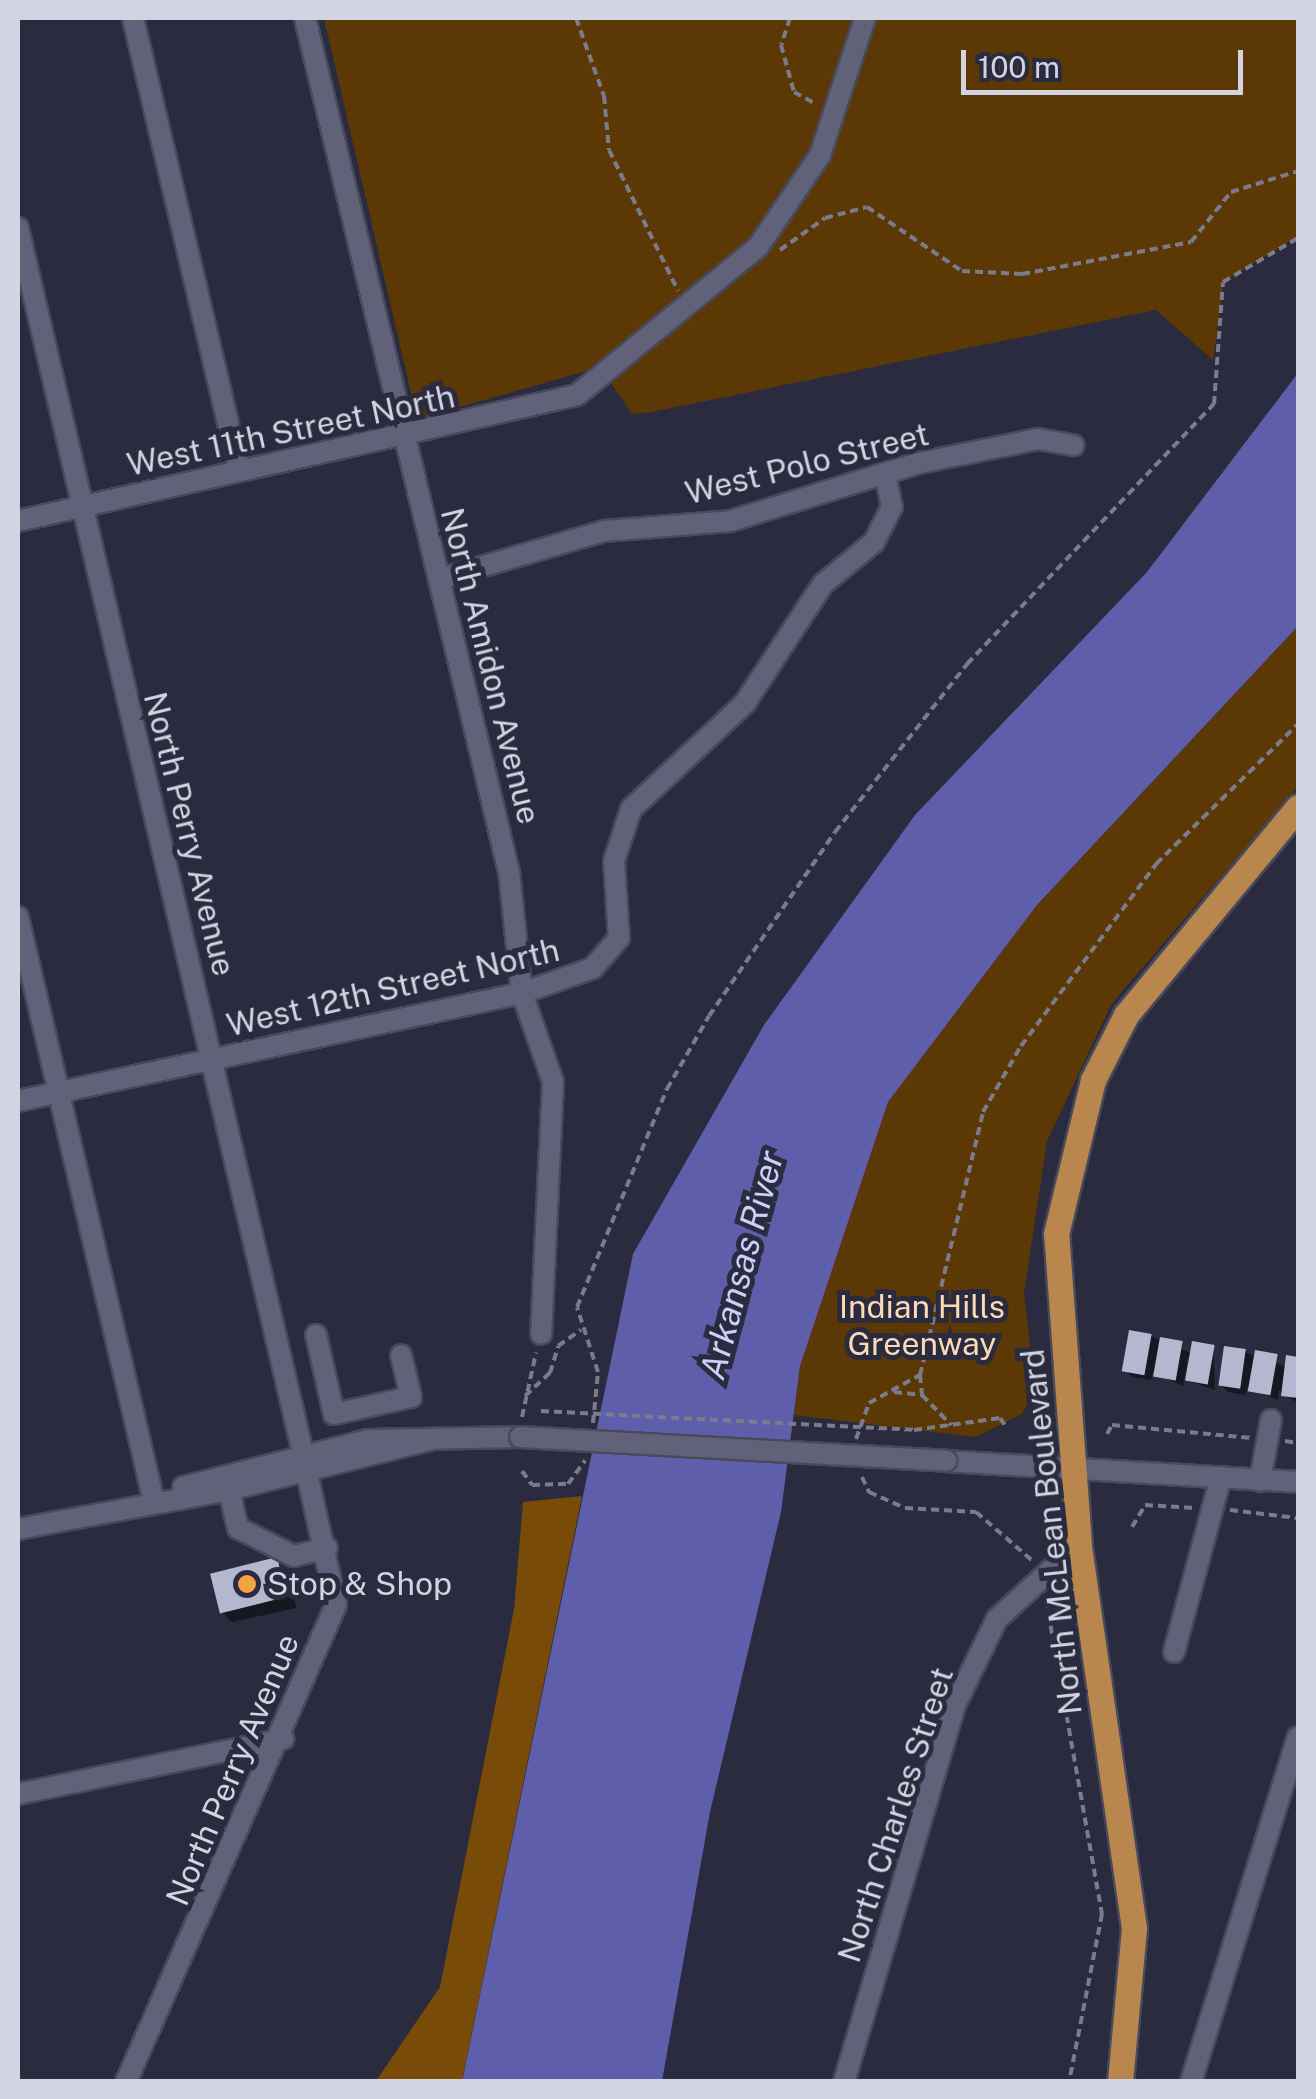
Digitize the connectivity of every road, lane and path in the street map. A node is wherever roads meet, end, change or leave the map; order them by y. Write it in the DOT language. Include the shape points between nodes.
graph roads {
  1 [pos="132,18"];
  2 [pos="305,18"];
  3 [pos="576,18"];
  4 [pos="790,18"];
  5 [pos="865,18"];
  6 [pos="834,110"];
  7 [pos="1298,171"];
  8 [pos="18,228"];
  9 [pos="1298,238"];
  10 [pos="768,260"];
  11 [pos="688,314"];
  12 [pos="405,438"];
  13 [pos="1073,445"];
  14 [pos="239,471"];
  15 [pos="885,472"];
  16 [pos="81,507"];
  17 [pos="18,521"];
  18 [pos="439,579"];
  19 [pos="1298,724"];
  20 [pos="1298,807"];
  21 [pos="18,917"];
  22 [pos="522,993"];
  23 [pos="215,1062"];
  24 [pos="58,1092"];
  25 [pos="18,1101"];
  26 [pos="582,1330"];
  27 [pos="541,1334"];
  28 [pos="316,1335"];
  29 [pos="401,1355"];
  30 [pos="920,1375"];
  31 [pos="892,1392"];
  32 [pos="922,1394"];
  33 [pos="541,1411"];
  34 [pos="951,1425"];
  35 [pos="592,1428"];
  36 [pos="1008,1428"];
  37 [pos="1269,1430"];
  38 [pos="1106,1434"];
  39 [pos="1298,1443"];
  40 [pos="588,1444"];
  41 [pos="854,1450"];
  42 [pos="305,1464"];
  43 [pos="1073,1465"];
  44 [pos="858,1470"];
  45 [pos="522,1471"];
  46 [pos="1220,1477"];
  47 [pos="1260,1481"];
  48 [pos="1298,1482"];
  49 [pos="229,1490"];
  50 [pos="153,1498"];
  51 [pos="18,1529"];
  52 [pos="1079,1544"];
  53 [pos="327,1548"];
  54 [pos="1040,1578"];
  55 [pos="1174,1652"];
  56 [pos="1298,1736"];
  57 [pos="283,1739"];
  58 [pos="18,1794"];
  59 [pos="126,2082"];
  60 [pos="844,2082"];
  61 [pos="1068,2082"];
  62 [pos="1120,2082"];
  63 [pos="1192,2082"];
  1 -- 14 [label="street"];
  2 -- 12 [label="street, North Amidon Avenue"];
  3 -- 11 [label="path" via="604,96 609,150"];
  4 -- 6 [label="path" via="781,44 794,92"];
  5 -- 6 [label="street"];
  6 -- 11 [label="street" via="820,154 758,248"];
  7 -- 10 [label="path" via="1231,192 1192,242 1022,274 962,271 859,206 810,226"];
  8 -- 16 [label="street, North Perry Avenue"];
  9 -- 26 [label="path" via="1224,282 1214,404 968,664 709,1016 667,1089 577,1307"];
  11 -- 12 [label="street, West 11th Street North" via="577,395"];
  12 -- 14 [label="street, West 11th Street North"];
  12 -- 18 [label="street, North Amidon Avenue"];
  13 -- 15 [label="street, West Polo Street" via="1038,439"];
  14 -- 16 [label="street, West 11th Street North"];
  15 -- 18 [label="street, West Polo Street" via="730,521 604,531"];
  15 -- 22 [label="street, West 12th Street North" via="892,506 874,542 823,584 745,703 631,809 614,861 620,922 612,955"];
  16 -- 17 [label="street, West 11th Street North"];
  16 -- 23 [label="street, North Perry Avenue"];
  18 -- 22 [label="street, North Amidon Avenue" via="509,872"];
  19 -- 30 [label="path" via="1241,770 1156,864 1020,1046 983,1112"];
  20 -- 43 [label="main road, North McLean Boulevard" via="1198,918 1126,1015 1093,1080 1056,1234"];
  21 -- 24 [label="street"];
  22 -- 23 [label="street, West 12th Street North"];
  22 -- 27 [label="street, North Amidon Avenue" via="553,1082"];
  23 -- 24 [label="street, West 12th Street North"];
  23 -- 42 [label="street, North Perry Avenue"];
  24 -- 25 [label="street, West 12th Street North"];
  24 -- 50 [label="street"];
  26 -- 27 [label="path" via="558,1346 550,1373 525,1396"];
  26 -- 35 [label="path" via="598,1372"];
  28 -- 29 [label="street" via="334,1414 411,1397"];
  30 -- 31 [label="path"];
  30 -- 32 [label="path"];
  31 -- 32 [label="path"];
  31 -- 41 [label="path" via="858,1417"];
  32 -- 34 [label="path"];
  33 -- 34 [label="path, bridge" via="914,1430"];
  34 -- 36 [label="path" via="1000,1418"];
  37 -- 38 [label="path" via="1112,1425"];
  37 -- 39 [label="path"];
  37 -- 47 [label="street"];
  40 -- 45 [label="path" via="582,1476 568,1484 532,1485"];
  42 -- 43 [label="street, bridge" via="368,1440 520,1436"];
  42 -- 49 [label="street"];
  42 -- 50 [label="street"];
  42 -- 53 [label="street, North Perry Avenue"];
  43 -- 46 [label="street"];
  43 -- 52 [label="main road, North McLean Boulevard"];
  44 -- 54 [label="path" via="869,1492 905,1508 976,1512 1034,1559"];
  46 -- 47 [label="street"];
  46 -- 55 [label="street"];
  47 -- 48 [label="street"];
  49 -- 50 [label="street"];
  49 -- 53 [label="street" via="238,1528 286,1554"];
  50 -- 51 [label="street"];
  52 -- 54 [label="street, North Charles Street"];
  52 -- 62 [label="main road, North McLean Boulevard" via="1134,1928"];
  53 -- 57 [label="street, North Perry Avenue" via="336,1606"];
  54 -- 60 [label="street, North Charles Street" via="1010,1614 997,1619 955,1706"];
  54 -- 61 [label="path" via="1102,1914"];
  56 -- 63 [label="street"];
  57 -- 58 [label="street"];
  57 -- 59 [label="street, North Perry Avenue"];
}
